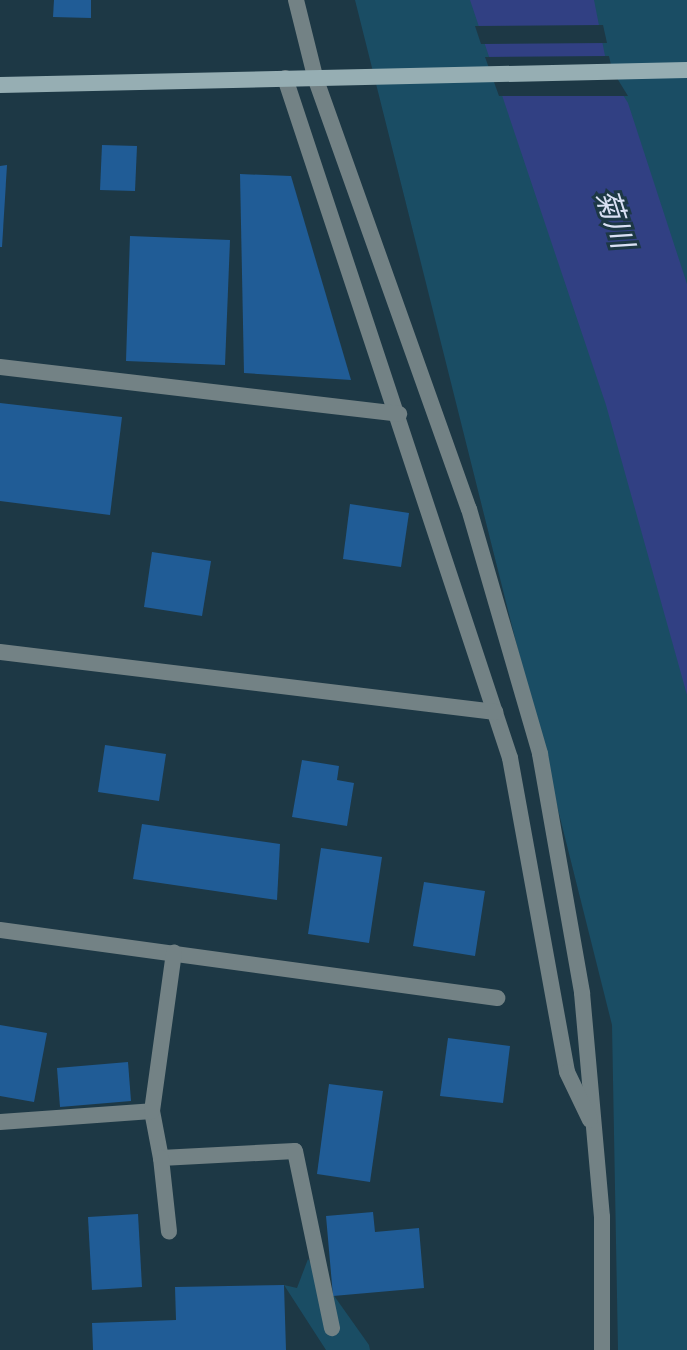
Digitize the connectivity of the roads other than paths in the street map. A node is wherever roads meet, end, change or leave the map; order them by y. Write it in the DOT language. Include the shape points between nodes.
graph roads {
  1 [pos="296,0"];
  2 [pos="687,70"];
  3 [pos="285,78"];
  4 [pos="316,80"];
  5 [pos="0,85"];
  6 [pos="0,367"];
  7 [pos="399,414"];
  8 [pos="0,652"];
  9 [pos="495,712"];
  10 [pos="0,930"];
  11 [pos="174,953"];
  12 [pos="497,998"];
  13 [pos="152,1111"];
  14 [pos="0,1122"];
  15 [pos="594,1128"];
  16 [pos="161,1158"];
  17 [pos="169,1232"];
  18 [pos="332,1328"];
  19 [pos="602,1350"];
  1 -- 4 [label="street"];
  2 -- 4 [label="street"];
  3 -- 4 [label="street"];
  3 -- 5 [label="street"];
  3 -- 7 [label="street"];
  4 -- 15 [label="street" via="469,509 540,754 582,993"];
  6 -- 7 [label="street"];
  7 -- 9 [label="street"];
  8 -- 9 [label="street"];
  9 -- 15 [label="street" via="510,758 567,1072"];
  10 -- 11 [label="street"];
  11 -- 12 [label="street"];
  11 -- 13 [label="street"];
  13 -- 14 [label="street"];
  13 -- 16 [label="street"];
  15 -- 19 [label="street" via="602,1217"];
  16 -- 17 [label="street"];
  16 -- 18 [label="street" via="295,1151"];
}
